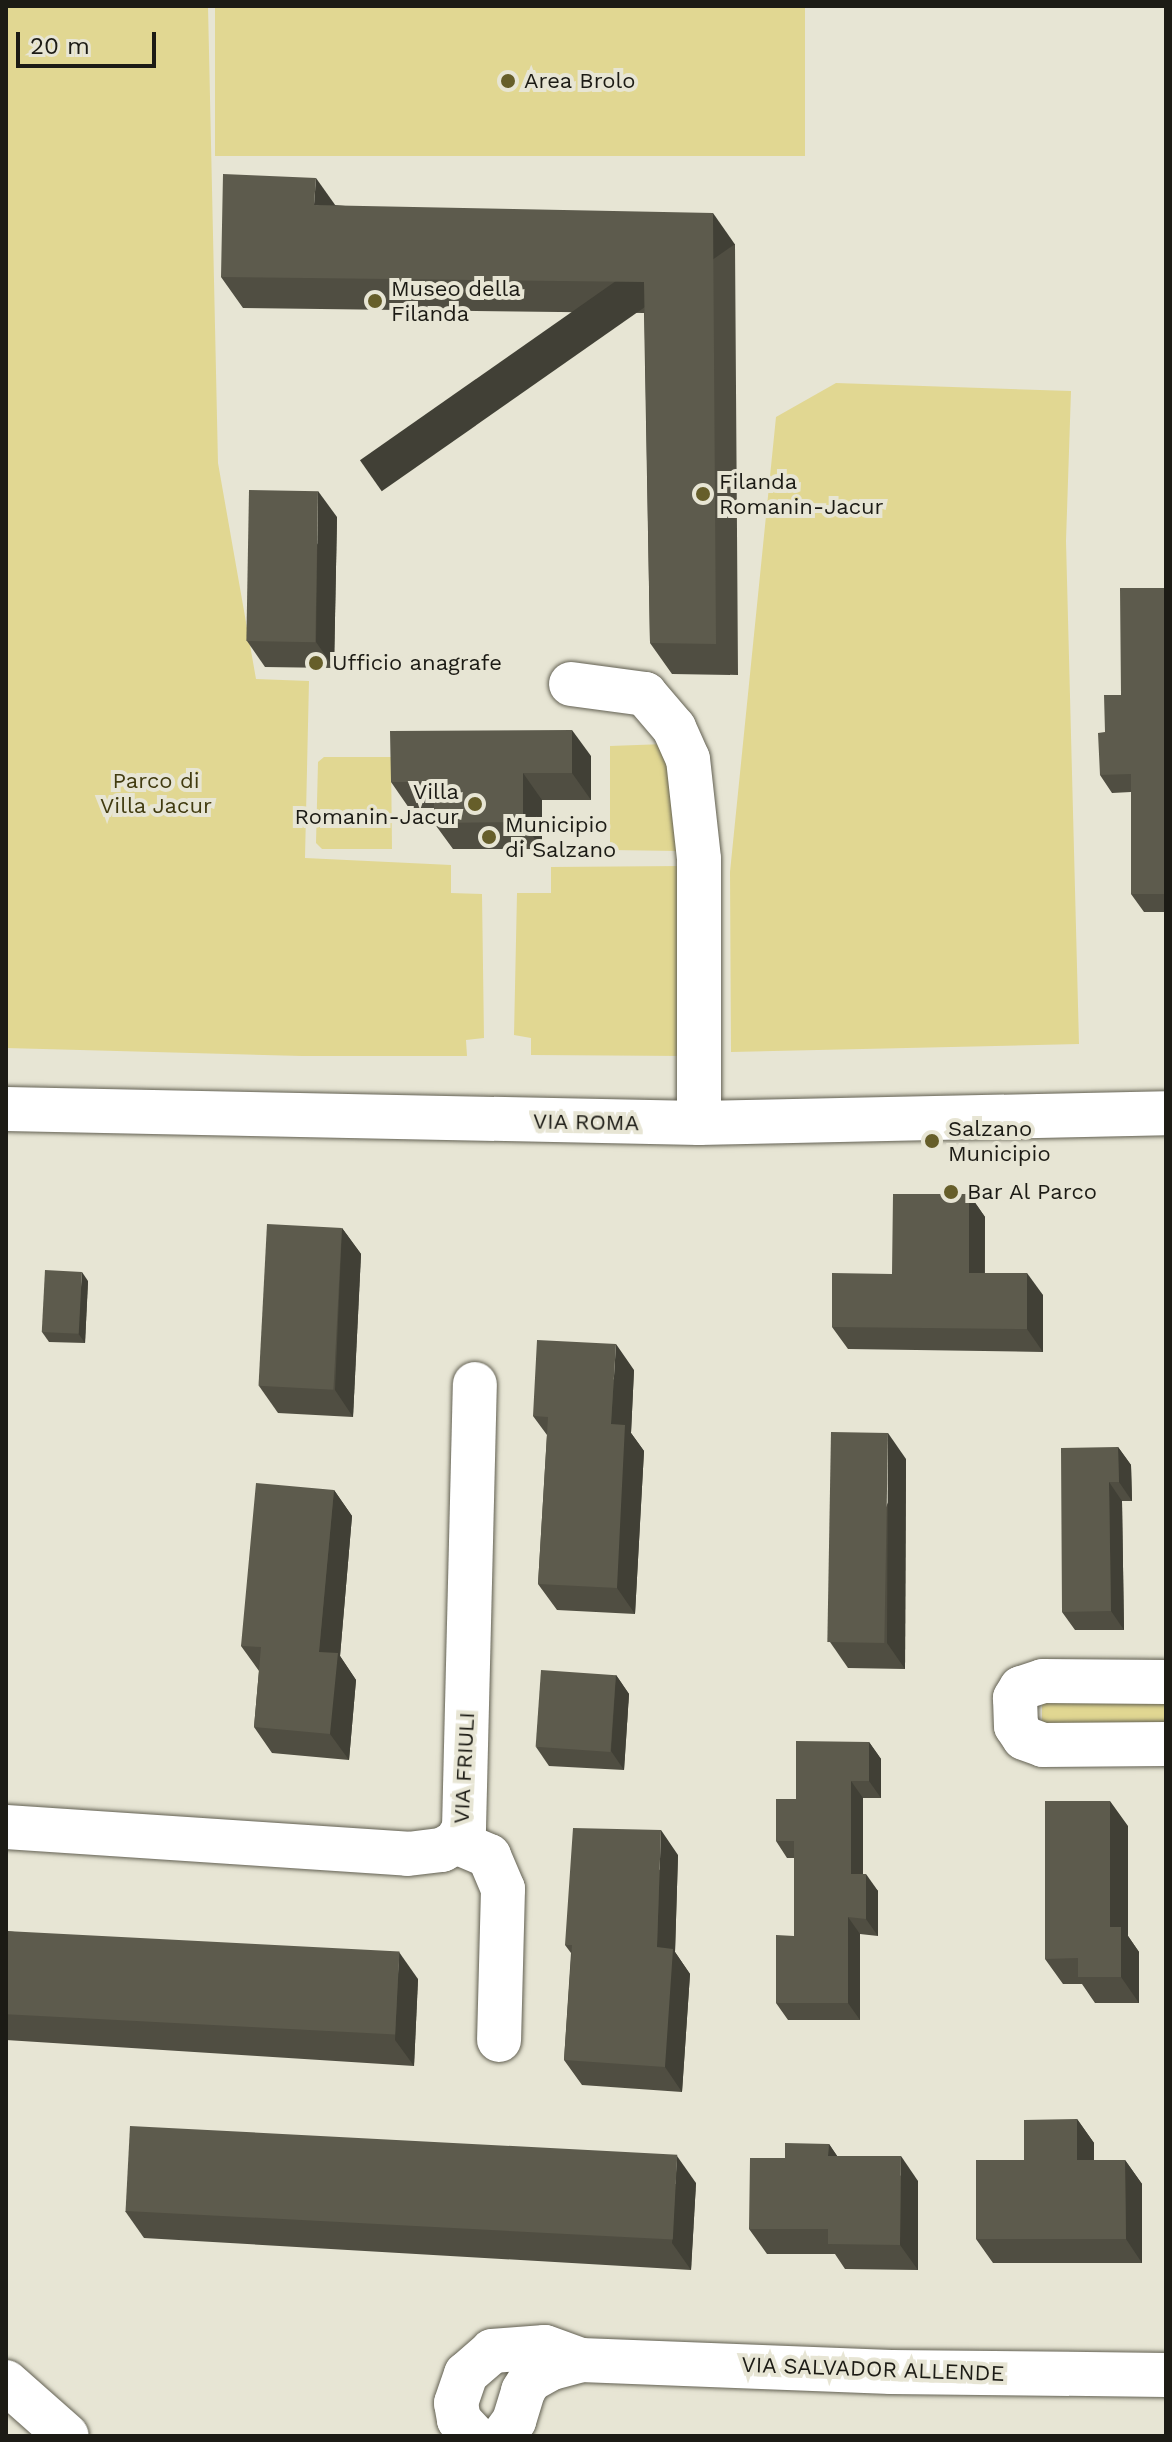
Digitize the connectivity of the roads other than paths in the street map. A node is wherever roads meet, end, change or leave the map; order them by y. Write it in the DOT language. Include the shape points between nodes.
graph roads {
  1 [pos="571,684"];
  2 [pos="6,1109"];
  3 [pos="1166,1113"];
  4 [pos="699,1123"];
  5 [pos="475,1384"];
  6 [pos="1166,1682"];
  7 [pos="1166,1744"];
  8 [pos="6,1827"];
  9 [pos="456,1842"];
  10 [pos="499,2040"];
  11 [pos="581,2360"];
  12 [pos="1166,2375"];
  13 [pos="6,2382"];
  14 [pos="67,2436"];
  15 [pos="474,2436"];
  16 [pos="503,2436"];
  1 -- 4 [label="street" via="645,694 674,728 688,759 699,859"];
  2 -- 4 [label="street, VIA ROMA"];
  3 -- 4 [label="street, VIA ROMA"];
  5 -- 9 [label="street, VIA FRIULI" via="464,1828"];
  6 -- 7 [label="street" via="1043,1681 1021,1688 1015,1698 1016,1726 1024,1738 1043,1745"];
  8 -- 9 [label="street, VIA FRIULI" via="408,1854 442,1850"];
  9 -- 10 [label="street" via="489,1856 503,1889"];
  11 -- 12 [label="street, VIA SALVADOR ALLENDE" via="891,2372"];
  11 -- 15 [label="street" via="545,2347 492,2351 466,2374 456,2403 459,2420"];
  11 -- 16 [label="street" via="530,2380"];
  13 -- 14 [label="street"];
}
